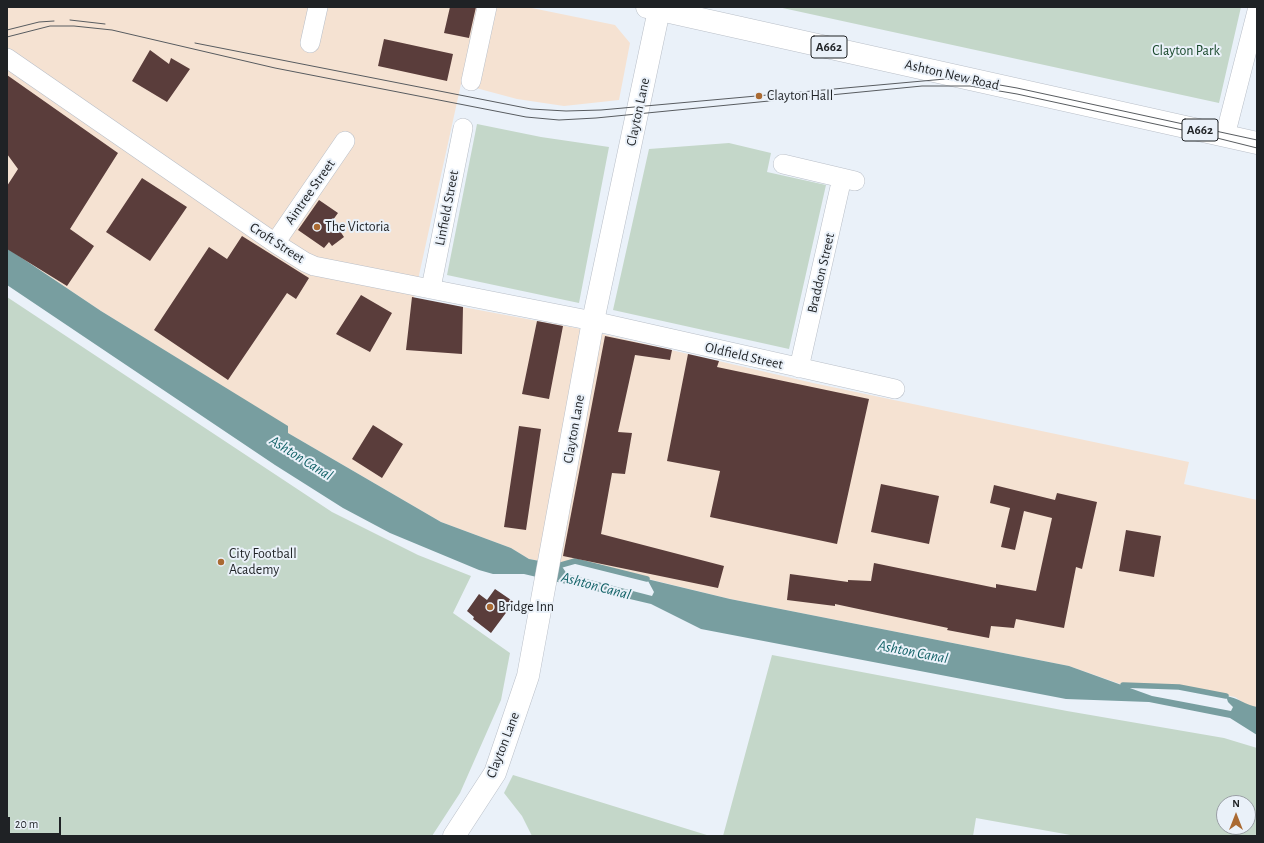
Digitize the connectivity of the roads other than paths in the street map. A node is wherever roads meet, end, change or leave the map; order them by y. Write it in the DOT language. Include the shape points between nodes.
graph roads {
  1 [pos="318,7"];
  2 [pos="487,7"];
  3 [pos="655,8"];
  4 [pos="1257,11"];
  5 [pos="310,43"];
  6 [pos="7,58"];
  7 [pos="471,81"];
  8 [pos="463,128"];
  9 [pos="1225,136"];
  10 [pos="345,141"];
  11 [pos="1257,143"];
  12 [pos="782,164"];
  13 [pos="275,243"];
  14 [pos="431,288"];
  15 [pos="594,321"];
  16 [pos="799,368"];
  17 [pos="896,389"];
  18 [pos="454,836"];
  1 -- 5 [label="street"];
  2 -- 7 [label="street"];
  3 -- 9 [label="street, Ashton New Road / A662"];
  3 -- 15 [label="street, Clayton Lane"];
  4 -- 9 [label="street"];
  6 -- 13 [label="street, Croft Street"];
  8 -- 14 [label="street, Linfield Street"];
  9 -- 11 [label="street, Ashton New Road / A662"];
  10 -- 13 [label="street, Aintree Street"];
  12 -- 16 [label="street, Braddon Street" via="849,179"];
  13 -- 14 [label="street, Croft Street" via="314,266"];
  14 -- 15 [label="street, Croft Street"];
  15 -- 16 [label="street, Oldfield Street"];
  15 -- 18 [label="street, Clayton Lane" via="528,676 495,773"];
  16 -- 17 [label="street, Oldfield Street"];
}
